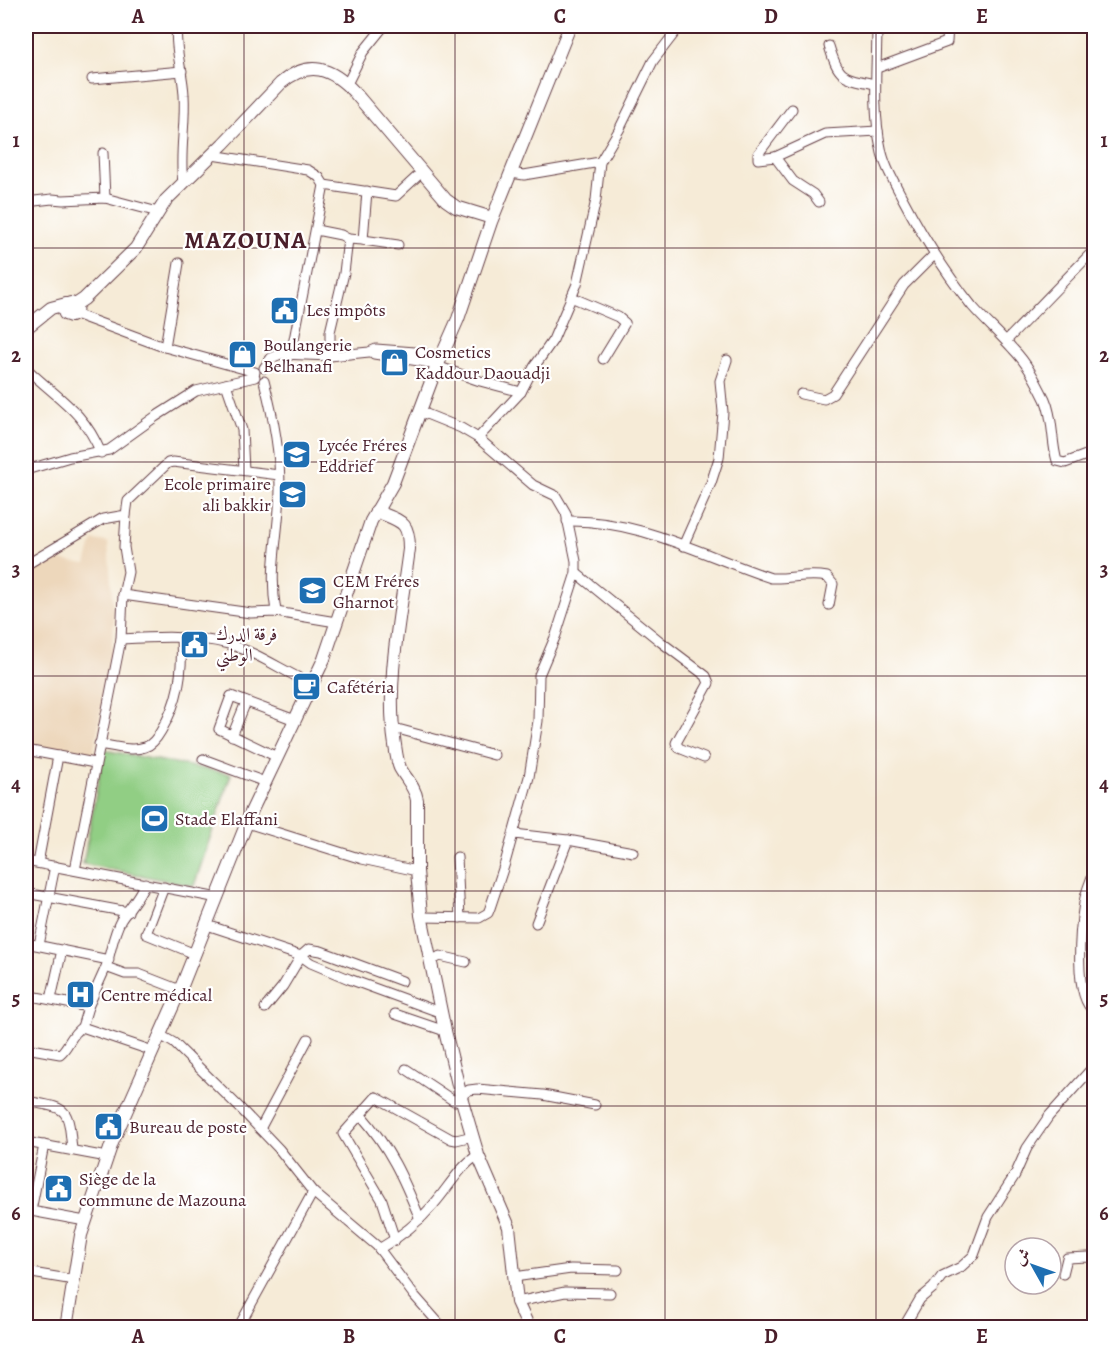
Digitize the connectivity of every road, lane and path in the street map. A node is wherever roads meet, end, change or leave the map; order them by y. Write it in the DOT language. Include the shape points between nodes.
graph roads {
  1 [pos="177,26"];
  2 [pos="384,26"];
  3 [pos="570,26"];
  4 [pos="680,26"];
  5 [pos="877,26"];
  6 [pos="948,26"];
  7 [pos="829,46"];
  8 [pos="877,68"];
  9 [pos="182,71"];
  10 [pos="92,79"];
  11 [pos="347,84"];
  12 [pos="875,84"];
  13 [pos="792,109"];
  14 [pos="878,131"];
  15 [pos="103,153"];
  16 [pos="212,155"];
  17 [pos="775,157"];
  18 [pos="600,162"];
  19 [pos="422,172"];
  20 [pos="511,173"];
  21 [pos="183,183"];
  22 [pos="324,185"];
  23 [pos="367,191"];
  24 [pos="105,198"];
  25 [pos="26,202"];
  26 [pos="819,202"];
  27 [pos="158,212"];
  28 [pos="492,218"];
  29 [pos="316,230"];
  30 [pos="348,239"];
  31 [pos="363,240"];
  32 [pos="398,245"];
  33 [pos="1095,250"];
  34 [pos="934,255"];
  35 [pos="179,262"];
  36 [pos="571,297"];
  37 [pos="71,309"];
  38 [pos="26,328"];
  39 [pos="1006,341"];
  40 [pos="165,347"];
  41 [pos="291,355"];
  42 [pos="330,356"];
  43 [pos="603,359"];
  44 [pos="727,360"];
  45 [pos="439,361"];
  46 [pos="26,368"];
  47 [pos="260,374"];
  48 [pos="226,384"];
  49 [pos="521,392"];
  50 [pos="801,394"];
  51 [pos="419,411"];
  52 [pos="478,438"];
  53 [pos="1095,452"];
  54 [pos="101,453"];
  55 [pos="26,470"];
  56 [pos="244,470"];
  57 [pos="279,475"];
  58 [pos="376,511"];
  59 [pos="126,515"];
  60 [pos="567,521"];
  61 [pos="683,546"];
  62 [pos="26,565"];
  63 [pos="576,573"];
  64 [pos="123,595"];
  65 [pos="829,605"];
  66 [pos="276,612"];
  67 [pos="336,622"];
  68 [pos="181,638"];
  69 [pos="121,639"];
  70 [pos="312,684"];
  71 [pos="246,702"];
  72 [pos="295,720"];
  73 [pos="394,728"];
  74 [pos="232,736"];
  75 [pos="99,744"];
  76 [pos="26,750"];
  77 [pos="494,755"];
  78 [pos="58,756"];
  79 [pos="277,758"];
  80 [pos="704,758"];
  81 [pos="203,759"];
  82 [pos="95,764"];
  83 [pos="265,782"];
  84 [pos="247,823"];
  85 [pos="514,834"];
  86 [pos="568,840"];
  87 [pos="633,852"];
  88 [pos="457,857"];
  89 [pos="26,861"];
  90 [pos="38,863"];
  91 [pos="55,866"];
  92 [pos="75,870"];
  93 [pos="417,871"];
  94 [pos="1095,877"];
  95 [pos="145,883"];
  96 [pos="164,887"];
  97 [pos="26,893"];
  98 [pos="49,897"];
  99 [pos="218,898"];
  100 [pos="1084,900"];
  101 [pos="1095,900"];
  102 [pos="128,912"];
  103 [pos="422,917"];
  104 [pos="460,918"];
  105 [pos="536,923"];
  106 [pos="207,925"];
  107 [pos="26,943"];
  108 [pos="39,945"];
  109 [pos="62,950"];
  110 [pos="195,954"];
  111 [pos="301,956"];
  112 [pos="431,961"];
  113 [pos="466,962"];
  114 [pos="107,964"];
  115 [pos="402,981"];
  116 [pos="180,990"];
  117 [pos="26,995"];
  118 [pos="51,999"];
  119 [pos="88,1007"];
  120 [pos="266,1008"];
  121 [pos="1095,1011"];
  122 [pos="442,1013"];
  123 [pos="395,1014"];
  124 [pos="82,1027"];
  125 [pos="446,1031"];
  126 [pos="160,1035"];
  127 [pos="308,1039"];
  128 [pos="26,1048"];
  129 [pos="153,1051"];
  130 [pos="1095,1066"];
  131 [pos="406,1069"];
  132 [pos="461,1097"];
  133 [pos="26,1101"];
  134 [pos="595,1106"];
  135 [pos="360,1114"];
  136 [pos="260,1129"];
  137 [pos="472,1136"];
  138 [pos="26,1142"];
  139 [pos="44,1145"];
  140 [pos="72,1150"];
  141 [pos="478,1155"];
  142 [pos="107,1157"];
  143 [pos="313,1192"];
  144 [pos="420,1219"];
  145 [pos="85,1221"];
  146 [pos="395,1240"];
  147 [pos="379,1250"];
  148 [pos="1095,1259"];
  149 [pos="618,1270"];
  150 [pos="26,1272"];
  151 [pos="1063,1274"];
  152 [pos="514,1277"];
  153 [pos="74,1280"];
  154 [pos="610,1293"];
  155 [pos="517,1302"];
  156 [pos="66,1328"];
  157 [pos="238,1328"];
  158 [pos="443,1328"];
  159 [pos="529,1328"];
  160 [pos="903,1328"];
  1 -- 9 [label="street"];
  2 -- 11 [label="street" via="363,52"];
  3 -- 20 [label="main road"];
  4 -- 18 [label="street" via="653,61"];
  5 -- 8 [label="street"];
  6 -- 8 [label="street" via="947,42"];
  7 -- 12 [label="street" via="834,64 845,77"];
  8 -- 12 [label="street"];
  9 -- 10 [label="street"];
  9 -- 21 [label="street"];
  11 -- 16 [label="main road" via="320,69 290,75"];
  11 -- 19 [label="main road"];
  12 -- 14 [label="street"];
  13 -- 17 [label="street" via="757,156"];
  14 -- 17 [label="street" via="825,134"];
  14 -- 34 [label="street" via="892,179"];
  15 -- 24 [label="street"];
  16 -- 21 [label="main road"];
  16 -- 22 [label="street" via="308,170"];
  17 -- 26 [label="street" via="793,181"];
  18 -- 20 [label="street" via="524,175"];
  18 -- 36 [label="street" via="596,200"];
  19 -- 23 [label="street" via="396,196"];
  19 -- 28 [label="main road" via="456,207"];
  20 -- 28 [label="main road"];
  21 -- 27 [label="main road"];
  22 -- 23 [label="street"];
  22 -- 29 [label="street"];
  23 -- 31 [label="street"];
  24 -- 25 [label="street"];
  24 -- 27 [label="street"];
  27 -- 37 [label="main road" via="136,248"];
  28 -- 45 [label="main road" via="458,320"];
  29 -- 30 [label="street"];
  29 -- 41 [label="street"];
  30 -- 31 [label="street"];
  30 -- 42 [label="street" via="330,332"];
  31 -- 32 [label="street"];
  33 -- 39 [label="street"];
  34 -- 39 [label="street" via="974,308"];
  34 -- 50 [label="street" via="904,285 833,394 824,399"];
  35 -- 40 [label="street"];
  36 -- 43 [label="street" via="625,323"];
  36 -- 49 [label="street" via="553,340"];
  37 -- 38 [label="main road" via="40,315"];
  37 -- 40 [label="street"];
  39 -- 53 [label="street" via="1029,369 1046,402 1057,461 1065,463"];
  40 -- 47 [label="street"];
  41 -- 42 [label="street"];
  41 -- 47 [label="street" via="271,358"];
  42 -- 45 [label="street" via="369,352"];
  44 -- 61 [label="street" via="720,381 723,433 718,458"];
  45 -- 49 [label="street" via="480,381"];
  45 -- 51 [label="main road"];
  46 -- 54 [label="street" via="78,413"];
  47 -- 48 [label="street"];
  47 -- 57 [label="street" via="276,441"];
  48 -- 54 [label="street" via="196,391"];
  48 -- 56 [label="street" via="242,430"];
  49 -- 52 [label="street"];
  51 -- 52 [label="street"];
  51 -- 58 [label="main road" via="393,483"];
  52 -- 60 [label="street" via="533,484 556,496"];
  54 -- 55 [label="street"];
  56 -- 57 [label="street"];
  56 -- 59 [label="street" via="168,463 128,501"];
  57 -- 66 [label="street" via="272,589"];
  58 -- 67 [label="main road"];
  58 -- 73 [label="main road" via="400,521 409,532 393,674"];
  59 -- 62 [label="street" via="103,519"];
  59 -- 64 [label="street" via="124,547 128,572"];
  60 -- 61 [label="street" via="627,526"];
  60 -- 63 [label="street"];
  61 -- 65 [label="street" via="771,578 814,574 827,577 833,584"];
  63 -- 80 [label="street" via="706,676 709,682 676,743"];
  63 -- 85 [label="street" via="539,675 533,754"];
  64 -- 66 [label="street" via="251,613"];
  64 -- 69 [label="street"];
  66 -- 67 [label="street"];
  67 -- 70 [label="main road"];
  68 -- 69 [label="street"];
  68 -- 70 [label="street" via="228,644"];
  68 -- 75 [label="street" via="180,686 171,714 157,738 148,747 135,749"];
  69 -- 75 [label="street"];
  70 -- 72 [label="main road"];
  71 -- 72 [label="street"];
  71 -- 74 [label="street"];
  71 -- 74 [label="street" via="231,696 219,729"];
  72 -- 79 [label="main road"];
  73 -- 77 [label="street"];
  73 -- 93 [label="main road" via="400,767 416,792"];
  74 -- 79 [label="street"];
  75 -- 82 [label="street"];
  76 -- 78 [label="street"];
  78 -- 82 [label="street"];
  78 -- 90 [label="street"];
  79 -- 83 [label="main road"];
  81 -- 83 [label="street"];
  82 -- 92 [label="street"];
  83 -- 84 [label="main road"];
  84 -- 93 [label="street" via="362,859"];
  84 -- 99 [label="main road"];
  85 -- 86 [label="street"];
  85 -- 104 [label="street" via="488,913 479,918"];
  86 -- 87 [label="street"];
  86 -- 105 [label="street"];
  88 -- 104 [label="street"];
  89 -- 90 [label="street"];
  90 -- 91 [label="street"];
  91 -- 92 [label="street"];
  91 -- 98 [label="street"];
  92 -- 95 [label="street"];
  93 -- 103 [label="main road"];
  94 -- 100 [label="street"];
  95 -- 96 [label="street"];
  95 -- 102 [label="street"];
  96 -- 99 [label="street"];
  96 -- 110 [label="street" via="146,934"];
  97 -- 98 [label="street"];
  98 -- 102 [label="street"];
  98 -- 108 [label="street"];
  99 -- 106 [label="main road"];
  100 -- 101 [label="street"];
  100 -- 121 [label="street" via="1080,975 1085,1000"];
  102 -- 114 [label="street" via="117,928"];
  103 -- 104 [label="street"];
  103 -- 112 [label="main road"];
  106 -- 110 [label="main road"];
  106 -- 111 [label="street"];
  107 -- 108 [label="street"];
  108 -- 109 [label="street"];
  109 -- 114 [label="street"];
  109 -- 118 [label="street"];
  110 -- 116 [label="main road"];
  111 -- 115 [label="street" via="313,949"];
  111 -- 120 [label="street"];
  111 -- 122 [label="street"];
  112 -- 113 [label="street" via="440,956"];
  112 -- 122 [label="main road"];
  114 -- 116 [label="street" via="125,974 139,974"];
  114 -- 119 [label="street"];
  116 -- 126 [label="main road"];
  117 -- 118 [label="street"];
  118 -- 119 [label="street"];
  119 -- 124 [label="street"];
  122 -- 125 [label="main road"];
  123 -- 125 [label="street"];
  124 -- 128 [label="street" via="60,1054"];
  124 -- 129 [label="street"];
  125 -- 132 [label="main road"];
  126 -- 129 [label="main road"];
  126 -- 136 [label="street" via="174,1043"];
  127 -- 136 [label="street"];
  129 -- 142 [label="main road"];
  130 -- 160 [label="street" via="1049,1116 1027,1148 1015,1176 988,1217 974,1255 942,1276 920,1299"];
  131 -- 132 [label="street" via="450,1100"];
  132 -- 134 [label="street" via="477,1089 543,1095"];
  132 -- 137 [label="main road"];
  133 -- 140 [label="street" via="64,1111"];
  135 -- 137 [label="street" via="376,1097 451,1139"];
  135 -- 144 [label="street" via="401,1172"];
  135 -- 146 [label="street" via="342,1134 382,1200"];
  136 -- 143 [label="street"];
  137 -- 141 [label="main road"];
  138 -- 139 [label="street"];
  139 -- 140 [label="street"];
  139 -- 145 [label="street" via="31,1211"];
  140 -- 142 [label="street"];
  141 -- 144 [label="street" via="466,1163"];
  141 -- 152 [label="main road" via="509,1227"];
  142 -- 145 [label="main road"];
  143 -- 147 [label="street"];
  143 -- 157 [label="street"];
  144 -- 146 [label="street"];
  145 -- 153 [label="main road"];
  146 -- 147 [label="street"];
  147 -- 158 [label="street"];
  148 -- 151 [label="street" via="1067,1258"];
  149 -- 152 [label="street" via="572,1269"];
  150 -- 153 [label="street"];
  152 -- 155 [label="main road"];
  153 -- 156 [label="main road"];
  154 -- 155 [label="street" via="565,1292"];
  155 -- 159 [label="main road"];
}
